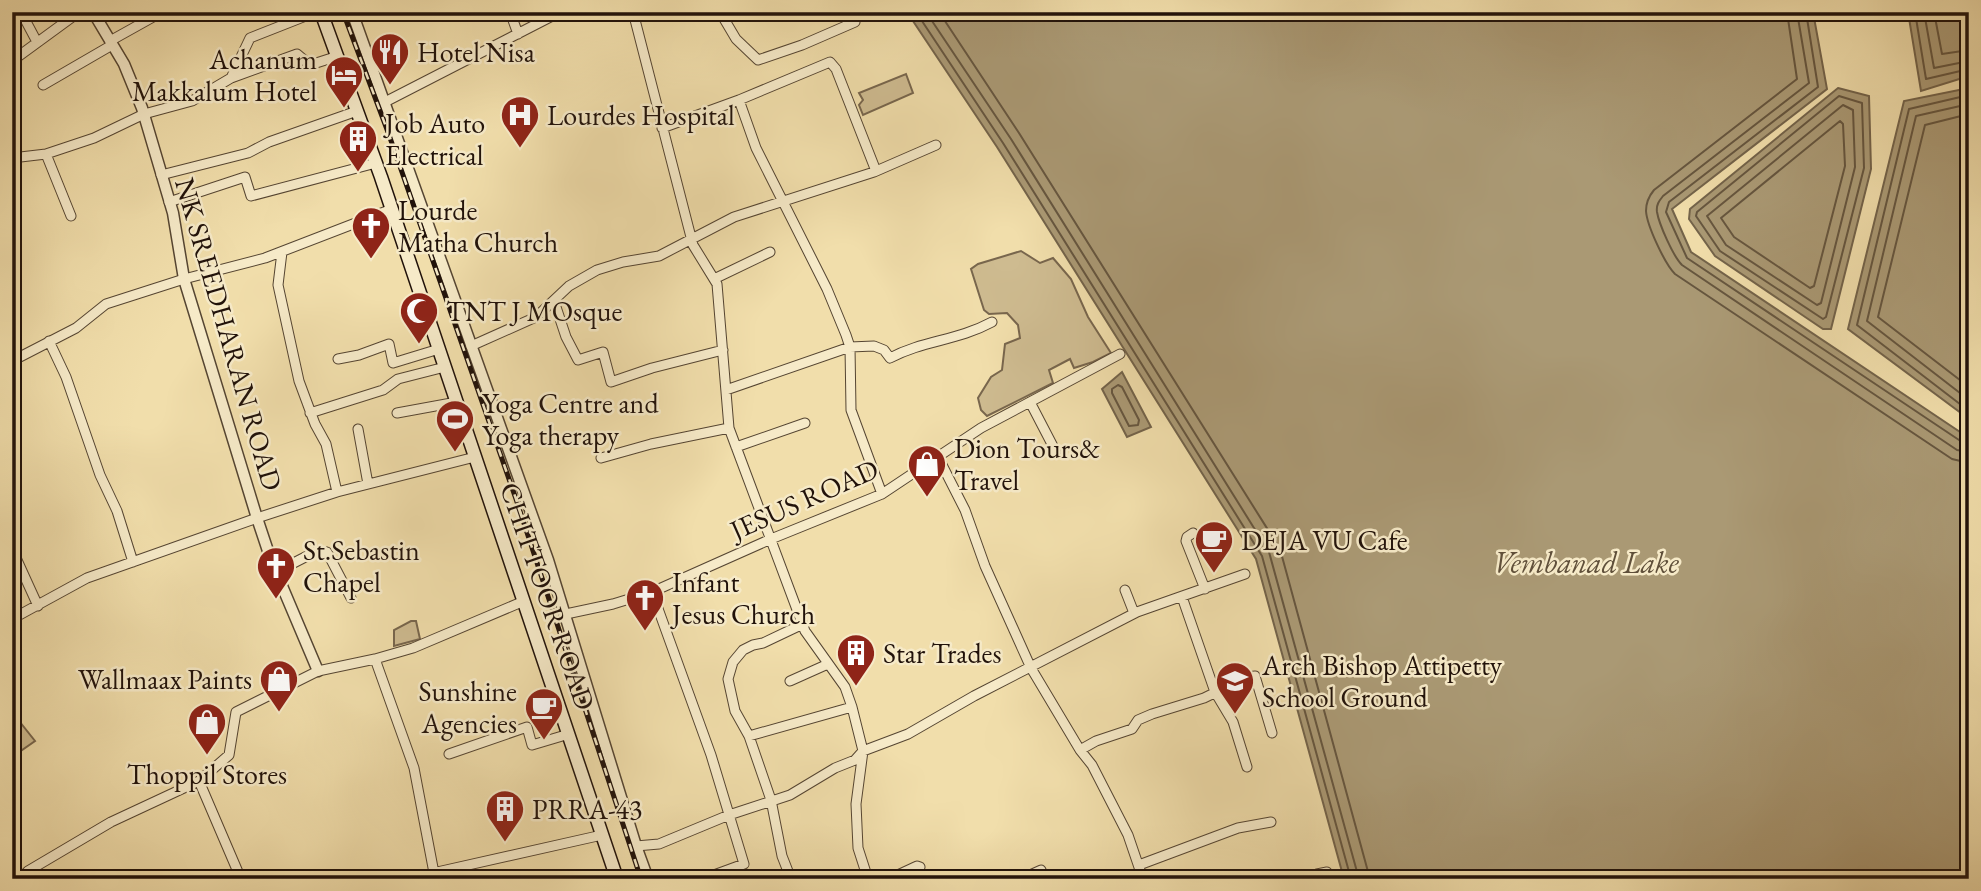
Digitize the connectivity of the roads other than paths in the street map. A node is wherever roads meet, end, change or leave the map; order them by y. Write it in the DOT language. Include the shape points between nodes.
graph roads {
  1 [pos="21,12"];
  2 [pos="79,12"];
  3 [pos="93,12"];
  4 [pos="162,12"];
  5 [pos="318,12"];
  6 [pos="352,12"];
  7 [pos="510,12"];
  8 [pos="560,12"];
  9 [pos="633,12"];
  10 [pos="720,12"];
  11 [pos="855,22"];
  12 [pos="518,34"];
  13 [pos="37,42"];
  14 [pos="111,43"];
  15 [pos="338,57"];
  16 [pos="12,61"];
  17 [pos="231,78"];
  18 [pos="43,85"];
  19 [pos="739,100"];
  20 [pos="383,103"];
  21 [pos="357,111"];
  22 [pos="144,114"];
  23 [pos="662,128"];
  24 [pos="936,145"];
  25 [pos="46,154"];
  26 [pos="12,158"];
  27 [pos="376,163"];
  28 [pos="876,171"];
  29 [pos="161,175"];
  30 [pos="781,201"];
  31 [pos="169,202"];
  32 [pos="392,209"];
  33 [pos="71,216"];
  34 [pos="691,238"];
  35 [pos="282,252"];
  36 [pos="770,252"];
  37 [pos="184,279"];
  38 [pos="714,279"];
  39 [pos="554,300"];
  40 [pos="992,323"];
  41 [pos="50,341"];
  42 [pos="471,346"];
  43 [pos="850,347"];
  44 [pos="439,349"];
  45 [pos="723,350"];
  46 [pos="1120,354"];
  47 [pos="338,359"];
  48 [pos="12,361"];
  49 [pos="445,367"];
  50 [pos="726,390"];
  51 [pos="457,402"];
  52 [pos="1030,402"];
  53 [pos="310,413"];
  54 [pos="397,413"];
  55 [pos="805,423"];
  56 [pos="729,428"];
  57 [pos="358,429"];
  58 [pos="736,447"];
  59 [pos="1056,452"];
  60 [pos="475,457"];
  61 [pos="938,457"];
  62 [pos="601,458"];
  63 [pos="368,484"];
  64 [pos="337,492"];
  65 [pos="882,494"];
  66 [pos="257,518"];
  67 [pos="1193,533"];
  68 [pos="771,539"];
  69 [pos="12,548"];
  70 [pos="133,562"];
  71 [pos="276,572"];
  72 [pos="1245,574"];
  73 [pos="1205,589"];
  74 [pos="1125,590"];
  75 [pos="652,592"];
  76 [pos="1182,597"];
  77 [pos="351,598"];
  78 [pos="524,601"];
  79 [pos="38,606"];
  80 [pos="1134,613"];
  81 [pos="566,614"];
  82 [pos="12,619"];
  83 [pos="803,624"];
  84 [pos="375,659"];
  85 [pos="828,664"];
  86 [pos="1031,668"];
  87 [pos="318,671"];
  88 [pos="790,681"];
  89 [pos="1215,692"];
  90 [pos="852,707"];
  91 [pos="1272,733"];
  92 [pos="569,734"];
  93 [pos="749,736"];
  94 [pos="1080,750"];
  95 [pos="863,751"];
  96 [pos="449,754"];
  97 [pos="1247,767"];
  98 [pos="199,781"];
  99 [pos="771,800"];
  100 [pos="729,815"];
  101 [pos="1271,822"];
  102 [pos="602,835"];
  103 [pos="636,846"];
  104 [pos="1139,865"];
  105 [pos="920,867"];
  106 [pos="1041,870"];
  107 [pos="1327,872"];
  108 [pos="434,873"];
  109 [pos="24,879"];
  110 [pos="240,879"];
  111 [pos="407,879"];
  112 [pos="617,879"];
  113 [pos="648,879"];
  114 [pos="703,879"];
  115 [pos="791,879"];
  116 [pos="868,879"];
  117 [pos="889,879"];
  118 [pos="1021,879"];
  119 [pos="1143,879"];
  120 [pos="1308,879"];
  1 -- 13 [label="street"];
  2 -- 13 [label="street"];
  3 -- 14 [label="street, NK SREEDHARAN ROAD"];
  4 -- 14 [label="street"];
  5 -- 15 [label="main road, CHITTOOR ROAD"];
  5 -- 17 [label="street" via="250,38"];
  6 -- 20 [label="street"];
  7 -- 12 [label="street"];
  8 -- 12 [label="street"];
  9 -- 23 [label="street"];
  10 -- 11 [label="street" via="736,39 758,60"];
  12 -- 20 [label="street"];
  13 -- 16 [label="street"];
  14 -- 18 [label="street"];
  14 -- 22 [label="street, NK SREEDHARAN ROAD"];
  15 -- 17 [label="street" via="310,65 297,54"];
  15 -- 21 [label="main road, CHITTOOR ROAD"];
  17 -- 22 [label="street" via="192,101"];
  19 -- 23 [label="street"];
  19 -- 28 [label="street" via="830,62"];
  19 -- 30 [label="street"];
  20 -- 42 [label="street"];
  21 -- 27 [label="main road, CHITTOOR ROAD"];
  21 -- 29 [label="street" via="248,153"];
  22 -- 25 [label="street"];
  22 -- 29 [label="street, NK SREEDHARAN ROAD"];
  23 -- 34 [label="street"];
  24 -- 28 [label="street"];
  25 -- 26 [label="street"];
  25 -- 33 [label="street"];
  27 -- 31 [label="street" via="250,196 245,177"];
  27 -- 32 [label="main road, CHITTOOR ROAD"];
  28 -- 30 [label="street"];
  29 -- 31 [label="street, NK SREEDHARAN ROAD"];
  30 -- 34 [label="street"];
  30 -- 43 [label="street" via="827,289"];
  31 -- 37 [label="street, NK SREEDHARAN ROAD"];
  32 -- 35 [label="street"];
  32 -- 44 [label="main road, CHITTOOR ROAD"];
  34 -- 38 [label="street"];
  34 -- 39 [label="street" via="659,256 597,271"];
  35 -- 37 [label="street"];
  35 -- 53 [label="street" via="278,285"];
  36 -- 38 [label="street"];
  37 -- 41 [label="street" via="106,304"];
  37 -- 66 [label="street, NK SREEDHARAN ROAD"];
  38 -- 45 [label="street"];
  39 -- 42 [label="street" via="536,317"];
  39 -- 45 [label="street" via="578,360 603,352 611,382"];
  40 -- 43 [label="street" via="890,358 874,346"];
  41 -- 48 [label="street"];
  41 -- 70 [label="street"];
  42 -- 81 [label="street"];
  43 -- 50 [label="street"];
  43 -- 65 [label="street" via="851,410"];
  44 -- 47 [label="street" via="393,363 389,344"];
  44 -- 49 [label="main road, CHITTOOR ROAD"];
  45 -- 50 [label="street"];
  46 -- 52 [label="street, JESUS ROAD"];
  49 -- 51 [label="main road, CHITTOOR ROAD"];
  49 -- 53 [label="street" via="398,379 383,390"];
  50 -- 56 [label="street"];
  51 -- 54 [label="street"];
  51 -- 60 [label="main road, CHITTOOR ROAD"];
  52 -- 59 [label="street"];
  52 -- 61 [label="street, JESUS ROAD"];
  53 -- 64 [label="street" via="326,444"];
  55 -- 58 [label="street"];
  56 -- 58 [label="street"];
  56 -- 62 [label="street"];
  57 -- 63 [label="street"];
  58 -- 68 [label="street"];
  60 -- 63 [label="street"];
  60 -- 78 [label="main road, CHITTOOR ROAD"];
  61 -- 65 [label="street, JESUS ROAD"];
  61 -- 86 [label="street"];
  63 -- 64 [label="street"];
  64 -- 66 [label="street"];
  65 -- 68 [label="street, JESUS ROAD"];
  66 -- 70 [label="street"];
  66 -- 71 [label="street, NK SREEDHARAN ROAD"];
  67 -- 73 [label="street" via="1186,541"];
  68 -- 75 [label="street, JESUS ROAD"];
  68 -- 83 [label="street"];
  69 -- 79 [label="street"];
  70 -- 79 [label="street" via="87,578"];
  71 -- 77 [label="street" via="323,550"];
  71 -- 87 [label="street, NK SREEDHARAN ROAD"];
  72 -- 73 [label="street"];
  73 -- 76 [label="street"];
  74 -- 80 [label="street"];
  75 -- 81 [label="street, JESUS ROAD"];
  75 -- 100 [label="street"];
  76 -- 80 [label="street"];
  76 -- 89 [label="street"];
  78 -- 84 [label="street" via="413,648"];
  78 -- 92 [label="main road, CHITTOOR ROAD"];
  79 -- 82 [label="street"];
  80 -- 86 [label="street"];
  81 -- 103 [label="street"];
  83 -- 85 [label="street"];
  83 -- 93 [label="street" via="743,650 733,662 728,679 735,711"];
  84 -- 87 [label="street"];
  84 -- 108 [label="street" via="414,768"];
  85 -- 88 [label="street"];
  85 -- 90 [label="street" via="845,687"];
  86 -- 94 [label="street"];
  86 -- 95 [label="street" via="908,734"];
  87 -- 98 [label="street" via="236,712 229,755"];
  89 -- 91 [label="street" via="1255,676"];
  89 -- 94 [label="street" via="1138,720 1132,729"];
  89 -- 97 [label="street" via="1233,722"];
  90 -- 93 [label="street"];
  90 -- 95 [label="street"];
  92 -- 96 [label="street" via="532,745 527,727"];
  92 -- 102 [label="main road, CHITTOOR ROAD"];
  93 -- 99 [label="street"];
  94 -- 104 [label="street" via="1124,826"];
  95 -- 99 [label="street" via="855,760"];
  95 -- 116 [label="street" via="856,804 858,848"];
  98 -- 109 [label="street" via="111,822 28,872"];
  98 -- 110 [label="street"];
  99 -- 100 [label="street"];
  99 -- 115 [label="street"];
  100 -- 103 [label="street" via="659,844"];
  100 -- 114 [label="street" via="744,864"];
  101 -- 104 [label="street" via="1238,828"];
  102 -- 108 [label="street"];
  102 -- 112 [label="main road, CHITTOOR ROAD"];
  103 -- 113 [label="street"];
  104 -- 119 [label="street"];
  105 -- 117 [label="street"];
  106 -- 118 [label="street"];
  107 -- 120 [label="street"];
  108 -- 111 [label="street"];
}
